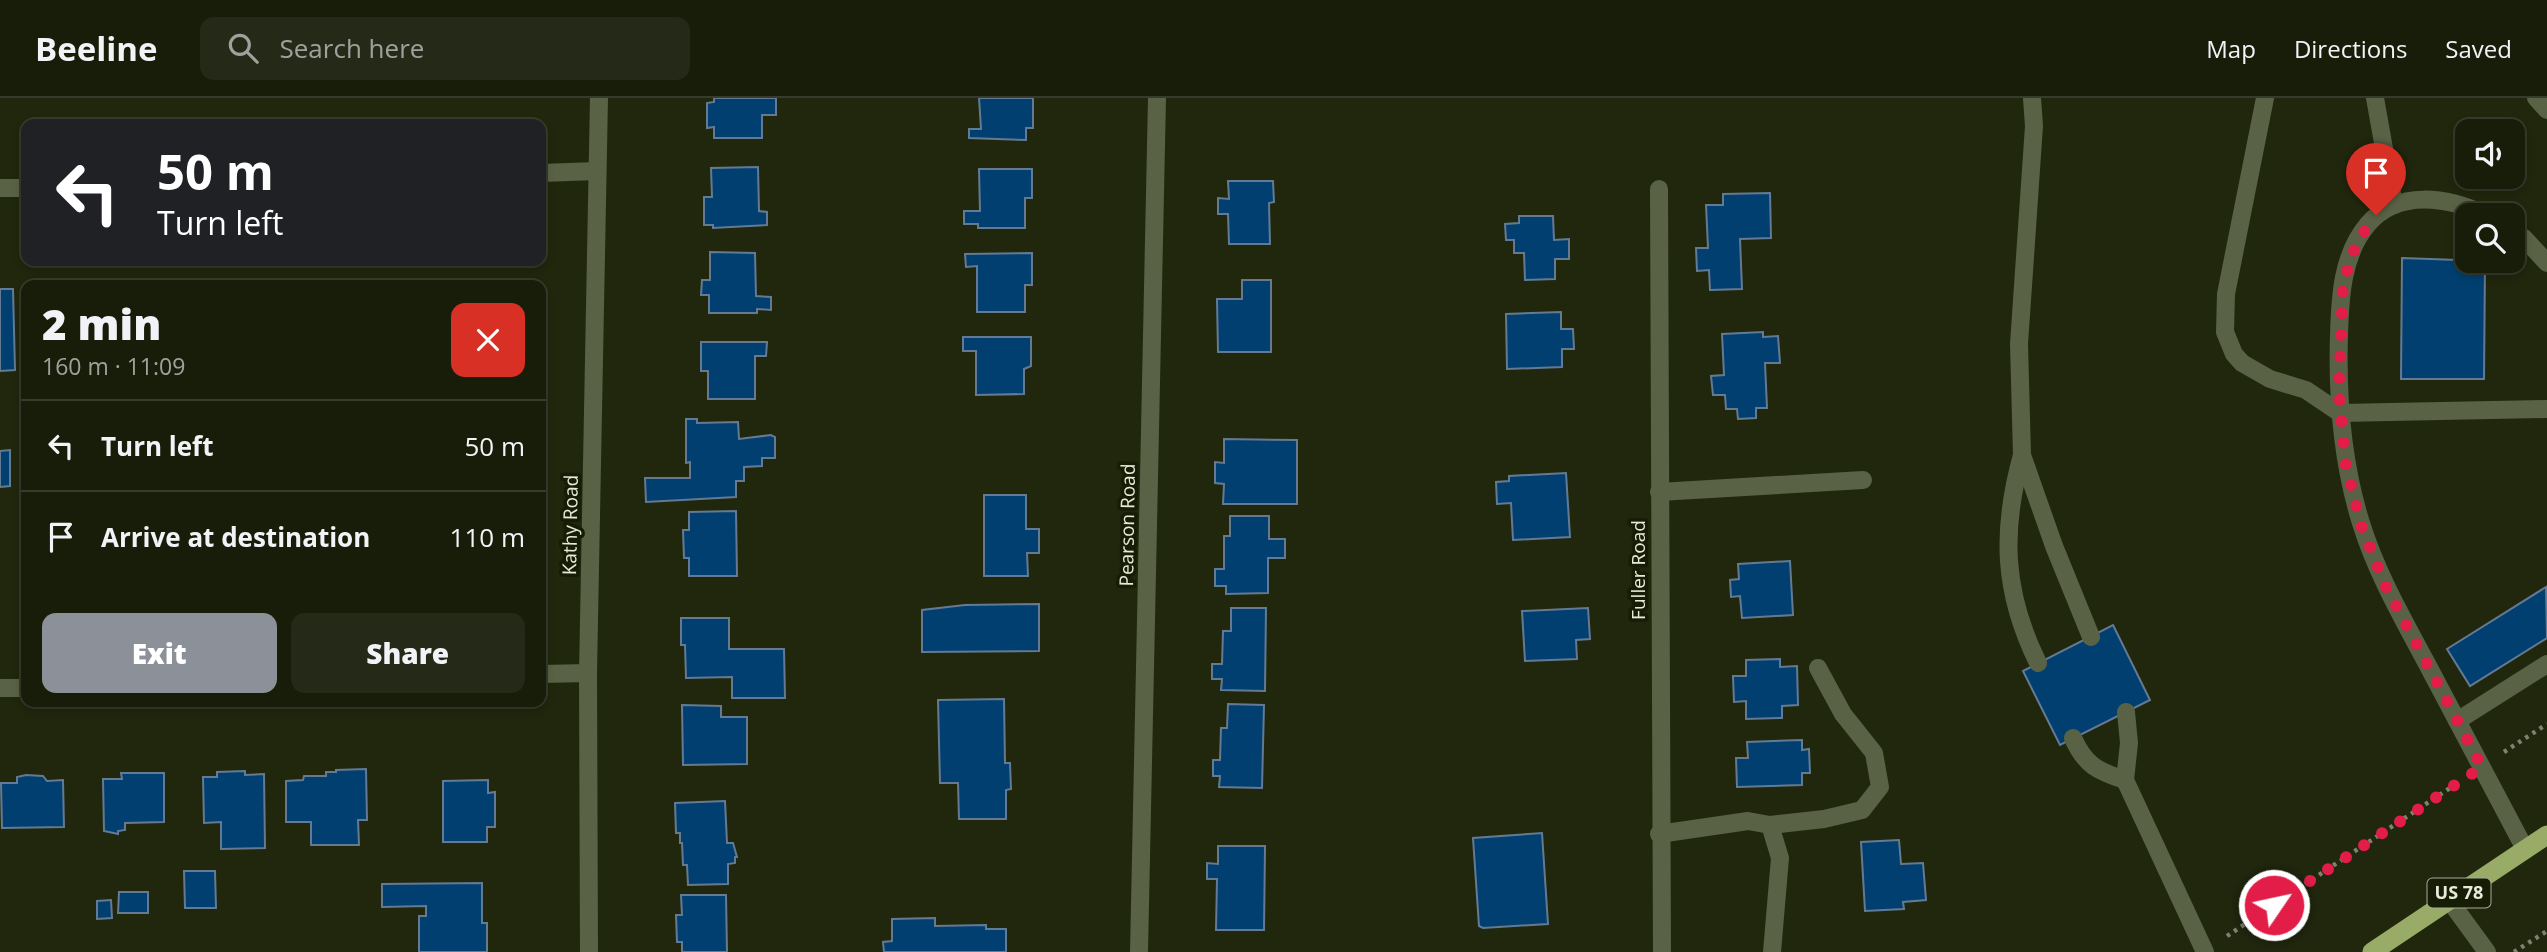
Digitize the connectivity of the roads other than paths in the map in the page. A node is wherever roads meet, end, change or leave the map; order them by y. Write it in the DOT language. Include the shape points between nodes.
graph roads {
  1 [pos="599,98"];
  2 [pos="1157,98"];
  3 [pos="2032,98"];
  4 [pos="2265,98"];
  5 [pos="2375,98"];
  6 [pos="2536,98"];
  7 [pos="2547,110"];
  8 [pos="597,171"];
  9 [pos="546,173"];
  10 [pos="0,188"];
  11 [pos="21,188"];
  12 [pos="1659,189"];
  13 [pos="2455,204"];
  14 [pos="2394,205"];
  15 [pos="2525,239"];
  16 [pos="2547,263"];
  17 [pos="2547,410"];
  18 [pos="2340,413"];
  19 [pos="2022,455"];
  20 [pos="1863,480"];
  21 [pos="1660,492"];
  22 [pos="2091,637"];
  23 [pos="2038,663"];
  24 [pos="2547,664"];
  25 [pos="1818,668"];
  26 [pos="588,673"];
  27 [pos="546,674"];
  28 [pos="0,688"];
  29 [pos="21,688"];
  30 [pos="2126,712"];
  31 [pos="2457,720"];
  32 [pos="2073,738"];
  33 [pos="2124,780"];
  34 [pos="1770,825"];
  35 [pos="1659,834"];
  36 [pos="2547,835"];
  37 [pos="2525,849"];
  38 [pos="2449,900"];
  39 [pos="589,952"];
  40 [pos="1139,952"];
  41 [pos="1662,952"];
  42 [pos="1772,952"];
  43 [pos="2205,952"];
  44 [pos="2372,952"];
  45 [pos="2487,952"];
  1 -- 8 [label="street, Kathy Road"];
  2 -- 40 [label="street, Pearson Road"];
  3 -- 19 [label="street" via="2019,344"];
  4 -- 18 [label="street" via="2226,294 2225,332 2242,363 2270,379 2306,390"];
  5 -- 14 [label="street"];
  6 -- 7 [label="street"];
  8 -- 9 [label="street"];
  8 -- 26 [label="street, Kathy Road"];
  10 -- 11 [label="street"];
  12 -- 21 [label="street, Fuller Road"];
  13 -- 14 [label="street" via="2416,200"];
  14 -- 18 [label="street" via="2376,215 2363,231 2346,269 2340,317"];
  15 -- 16 [label="street"];
  17 -- 18 [label="street"];
  18 -- 31 [label="street" via="2345,461 2361,525 2385,585"];
  19 -- 22 [label="street"];
  19 -- 23 [label="street" via="2011,492 2009,569 2021,630"];
  20 -- 21 [label="street"];
  21 -- 35 [label="street, Fuller Road"];
  24 -- 31 [label="street"];
  25 -- 34 [label="street" via="1843,714 1874,753 1880,787 1862,810"];
  26 -- 27 [label="street"];
  26 -- 39 [label="street, Kathy Road"];
  28 -- 29 [label="street"];
  30 -- 33 [label="street" via="2129,743"];
  31 -- 37 [label="street"];
  32 -- 33 [label="street" via="2081,758"];
  33 -- 43 [label="street"];
  34 -- 35 [label="street" via="1748,821"];
  34 -- 42 [label="street" via="1780,858"];
  35 -- 41 [label="street, Fuller Road"];
  36 -- 37 [label="highway, US 78"];
  37 -- 38 [label="highway, US 78"];
  38 -- 44 [label="highway, US 78"];
  38 -- 45 [label="street"];
}
